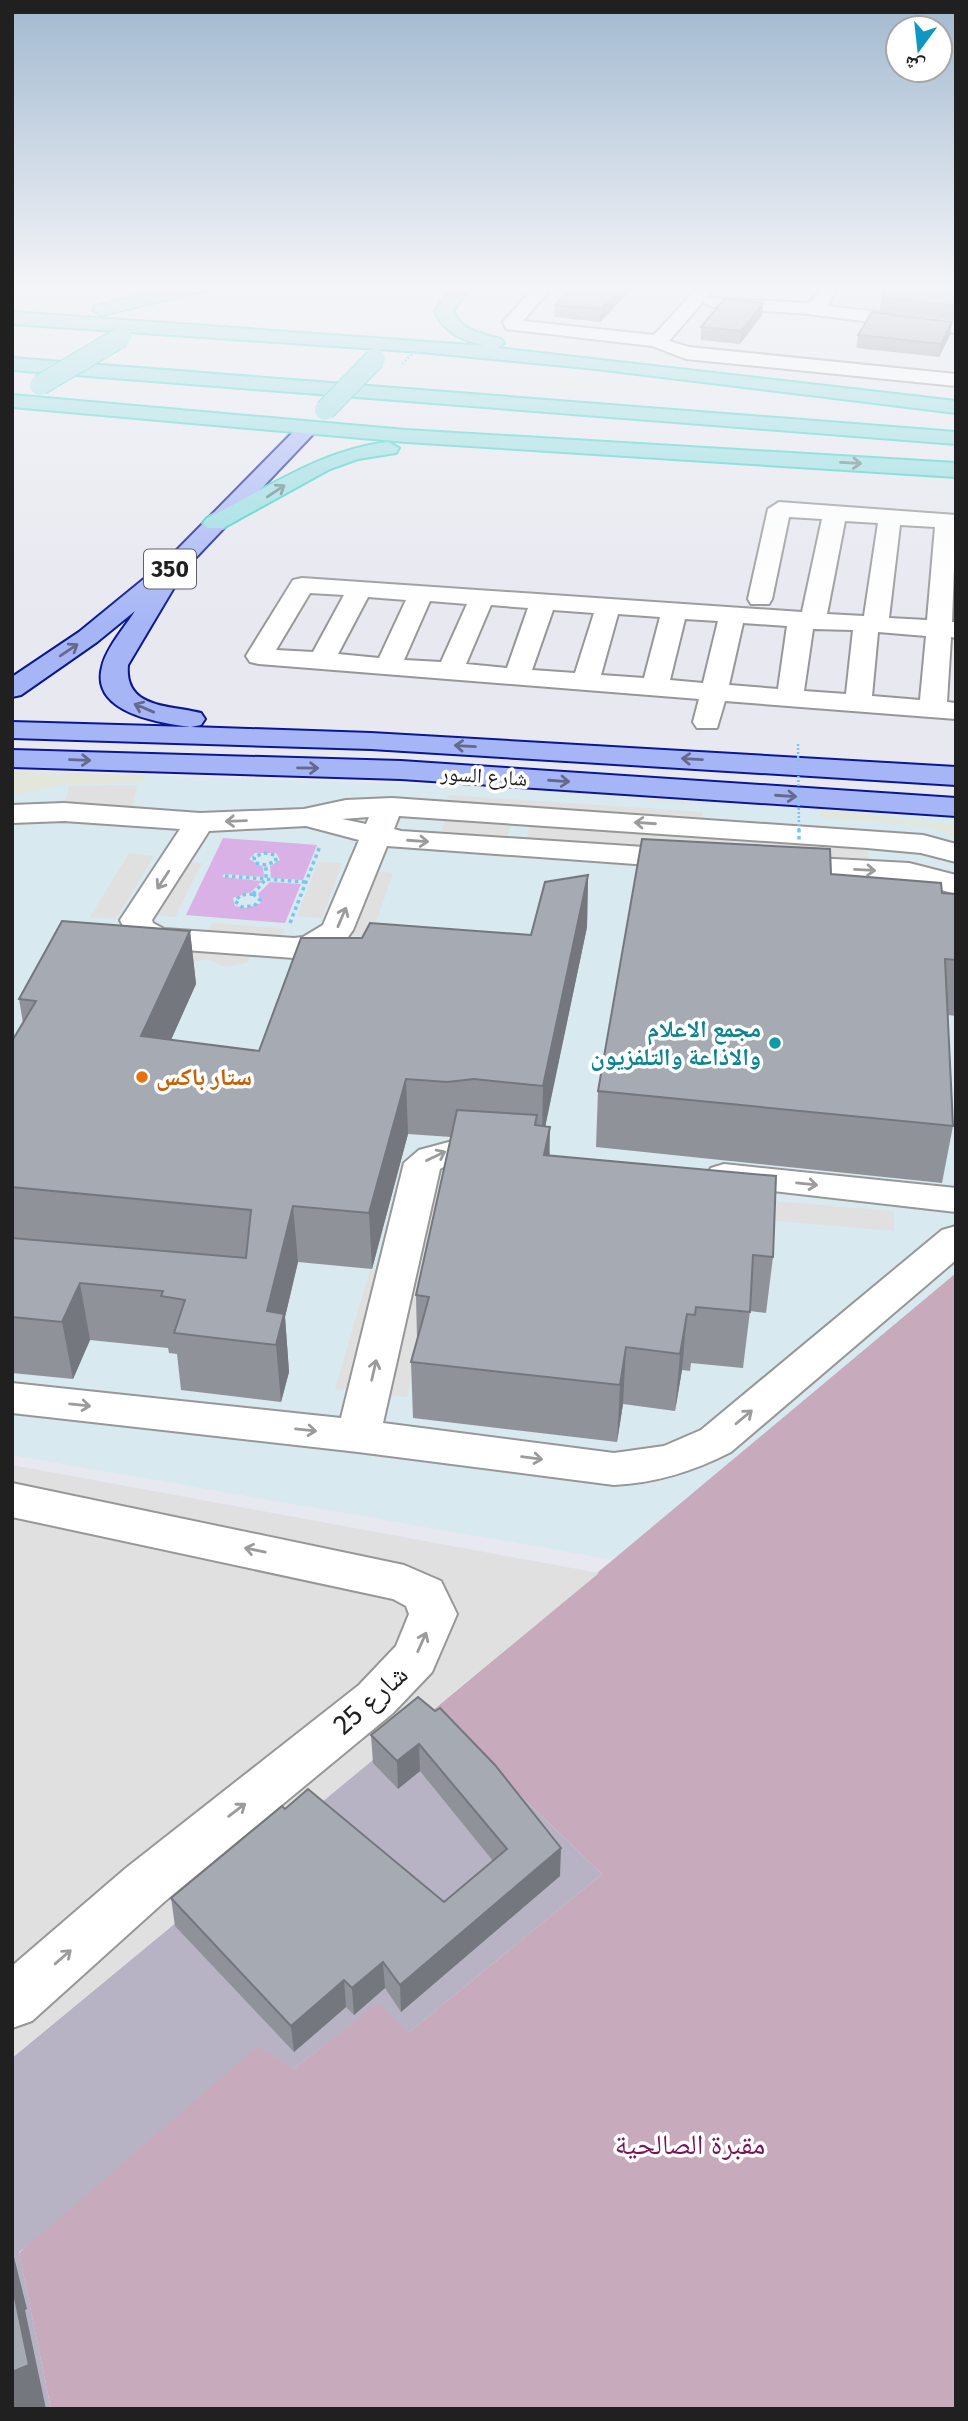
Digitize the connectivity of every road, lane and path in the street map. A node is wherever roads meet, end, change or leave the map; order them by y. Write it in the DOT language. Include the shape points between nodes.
graph roads {
  1 [pos="77,399"];
  2 [pos="332,399"];
  3 [pos="458,399"];
  4 [pos="632,399"];
  5 [pos="912,399"];
  6 [pos="13,401"];
  7 [pos="956,404"];
  8 [pos="320,412"];
  9 [pos="139,413"];
  10 [pos="956,424"];
  11 [pos="956,438"];
  12 [pos="542,445"];
  13 [pos="956,469"];
  14 [pos="835,513"];
  15 [pos="890,517"];
  16 [pos="951,522"];
  17 [pos="215,523"];
  18 [pos="175,565"];
  19 [pos="360,589"];
  20 [pos="421,594"];
  21 [pos="482,598"];
  22 [pos="760,599"];
  23 [pos="543,602"];
  24 [pos="608,607"];
  25 [pos="674,611"];
  26 [pos="732,615"];
  27 [pos="807,620"];
  28 [pos="871,624"];
  29 [pos="946,630"];
  30 [pos="321,661"];
  31 [pos="388,666"];
  32 [pos="450,671"];
  33 [pos="517,677"];
  34 [pos="586,682"];
  35 [pos="655,687"];
  36 [pos="12,689"];
  37 [pos="716,692"];
  38 [pos="790,698"];
  39 [pos="858,704"];
  40 [pos="945,710"];
  41 [pos="707,722"];
  42 [pos="12,730"];
  43 [pos="429,744"];
  44 [pos="956,753"];
  45 [pos="791,754"];
  46 [pos="12,758"];
  47 [pos="956,776"];
  48 [pos="873,802"];
  49 [pos="392,807"];
  50 [pos="956,807"];
  51 [pos="12,814"];
  52 [pos="200,822"];
  53 [pos="316,822"];
  54 [pos="956,822"];
  55 [pos="376,836"];
  56 [pos="799,843"];
  57 [pos="956,853"];
  58 [pos="715,861"];
  59 [pos="756,864"];
  60 [pos="266,865"];
  61 [pos="225,876"];
  62 [pos="266,879"];
  63 [pos="305,882"];
  64 [pos="956,885"];
  65 [pos="253,894"];
  66 [pos="280,947"];
  67 [pos="529,1155"];
  68 [pos="694,1172"];
  69 [pos="956,1200"];
  70 [pos="956,1239"];
  71 [pos="12,1398"];
  72 [pos="358,1436"];
  73 [pos="12,1500"];
  74 [pos="12,2002"];
  1 -- 9 [label="highway"];
  2 -- 8 [label="highway, bridge"];
  3 -- 11 [label="highway"];
  4 -- 10 [label="highway"];
  5 -- 7 [label="main road"];
  6 -- 9 [label="highway"];
  8 -- 9 [label="highway" via="196,418"];
  8 -- 12 [label="highway"];
  8 -- 17 [label="main road, 350"];
  12 -- 13 [label="highway, one-way"];
  17 -- 12 [label="highway, one-way" via="313,467 352,453"];
  14 -- 15 [label="street"];
  14 -- 22 [label="street" via="779,509"];
  14 -- 27 [label="street"];
  15 -- 16 [label="street"];
  15 -- 28 [label="street"];
  16 -- 29 [label="street"];
  17 -- 18 [label="main road, 350"];
  36 -- 18 [label="main road, 350, one-way" via="88,637"];
  43 -- 18 [label="main road, one-way" via="184,719 133,704 113,683 115,665"];
  19 -- 20 [label="street"];
  19 -- 30 [label="street"];
  19 -- 30 [label="street" via="302,585 259,656"];
  20 -- 21 [label="street"];
  20 -- 31 [label="street"];
  21 -- 23 [label="street"];
  21 -- 32 [label="street"];
  23 -- 24 [label="street"];
  23 -- 33 [label="street"];
  24 -- 25 [label="street"];
  24 -- 34 [label="street"];
  25 -- 26 [label="street"];
  25 -- 35 [label="street"];
  26 -- 27 [label="street"];
  26 -- 37 [label="street"];
  27 -- 28 [label="street"];
  27 -- 38 [label="street"];
  28 -- 29 [label="street"];
  28 -- 39 [label="street"];
  29 -- 40 [label="street"];
  30 -- 31 [label="street"];
  31 -- 32 [label="street"];
  32 -- 33 [label="street"];
  33 -- 34 [label="street"];
  34 -- 35 [label="street"];
  35 -- 37 [label="street"];
  37 -- 38 [label="street"];
  37 -- 41 [label="street"];
  38 -- 39 [label="street"];
  39 -- 40 [label="street"];
  42 -- 43 [label="main road, شارع السور"];
  45 -- 43 [label="main road, شارع السور, one-way"];
  44 -- 45 [label="main road" via="891,761"];
  45 -- 47 [label="main road, شارع السور"];
  45 -- 56 [label="path, bridge"];
  46 -- 48 [label="main road, شارع السور, one-way" via="401,770"];
  48 -- 50 [label="main road, شارع السور"];
  48 -- 54 [label="main road"];
  49 -- 53 [label="street" via="346,809"];
  49 -- 55 [label="street"];
  57 -- 49 [label="street, one-way" via="876,839"];
  51 -- 52 [label="street" via="64,812"];
  53 -- 52 [label="street, one-way"];
  52 -- 66 [label="street, one-way" via="136,920 139,929 158,938"];
  53 -- 55 [label="street"];
  53 -- 63 [label="path"];
  55 -- 58 [label="street, one-way"];
  66 -- 55 [label="street, one-way" via="311,946 337,930"];
  59 -- 64 [label="street, one-way" via="909,872"];
  60 -- 60 [label="path" via="255,863 254,857 275,855 276,861"];
  60 -- 62 [label="path"];
  61 -- 62 [label="path"];
  62 -- 63 [label="path"];
  62 -- 65 [label="path"];
  63 -- 66 [label="path"];
  65 -- 65 [label="path" via="260,900 254,906 242,907 235,901"];
  72 -- 67 [label="street, one-way" via="423,1163 439,1152 474,1149"];
  68 -- 69 [label="street, one-way"];
  72 -- 70 [label="street, one-way" via="614,1469 672,1462 716,1441"];
  71 -- 72 [label="street, one-way"];
  74 -- 73 [label="street, شارع 25, one-way" via="166,1867 376,1699 415,1658 433,1614 424,1594 404,1583"];
}
